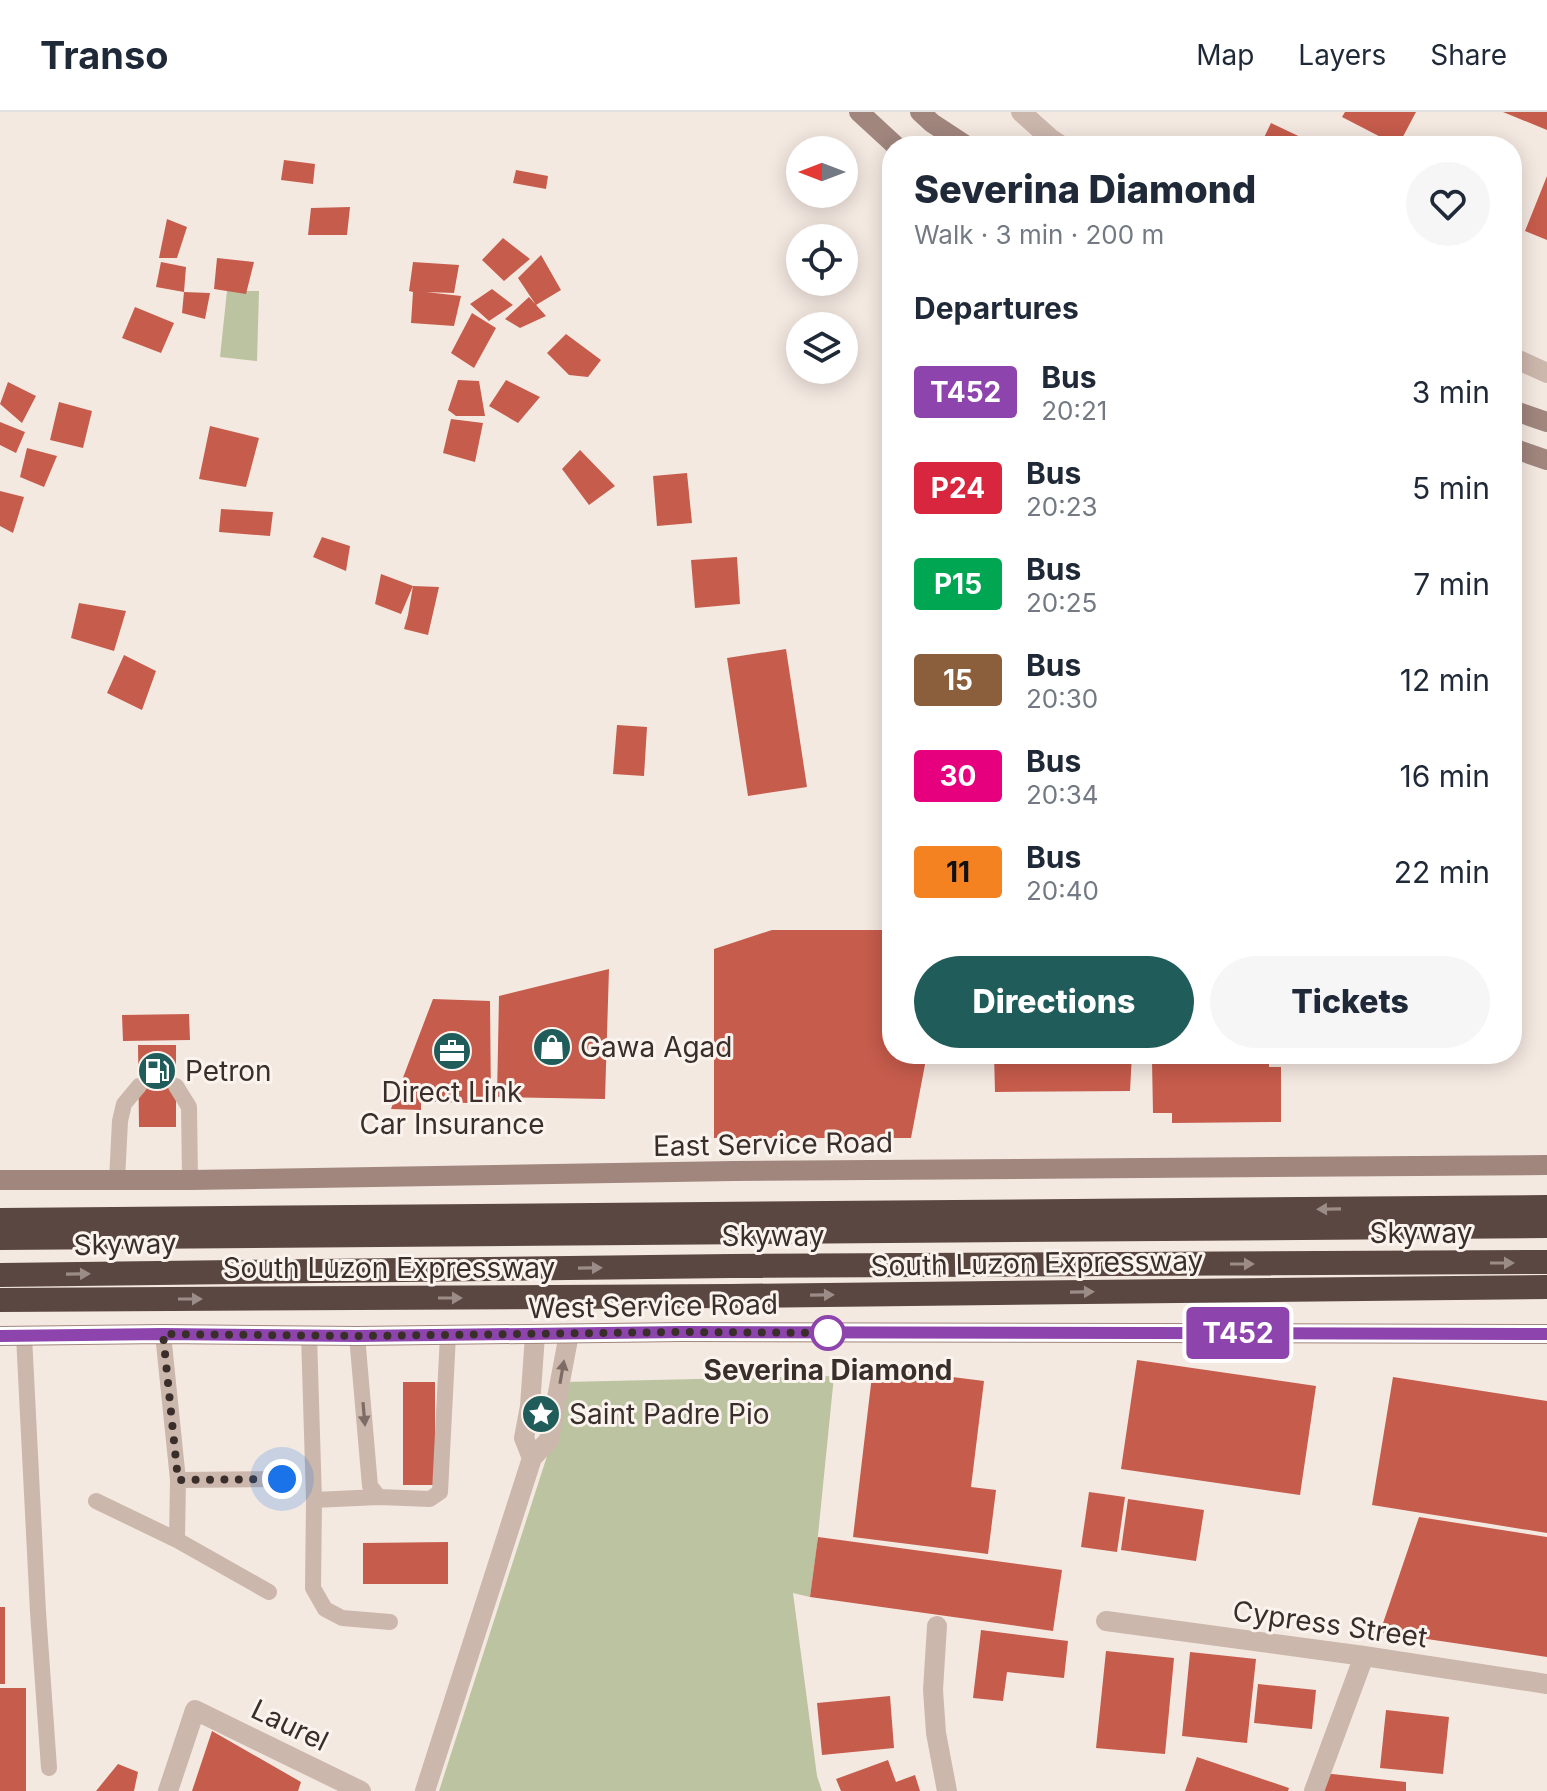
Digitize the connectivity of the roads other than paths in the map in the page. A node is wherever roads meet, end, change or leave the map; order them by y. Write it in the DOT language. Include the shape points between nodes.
graph roads {
  1 [pos="859,112"];
  2 [pos="920,112"];
  3 [pos="1021,112"];
  4 [pos="885,136"];
  5 [pos="952,136"];
  6 [pos="1048,136"];
  7 [pos="1522,362"];
  8 [pos="1547,373"];
  9 [pos="1522,413"];
  10 [pos="1547,422"];
  11 [pos="1522,451"];
  12 [pos="1547,460"];
  13 [pos="139,1086"];
  14 [pos="176,1086"];
  15 [pos="1547,1165"];
  16 [pos="0,1180"];
  17 [pos="117,1180"];
  18 [pos="190,1180"];
  19 [pos="1547,1207"];
  20 [pos="0,1220"];
  21 [pos="1547,1226"];
  22 [pos="0,1238"];
  23 [pos="1547,1262"];
  24 [pos="0,1275"];
  25 [pos="1547,1287"];
  26 [pos="0,1300"];
  27 [pos="163,1334"];
  28 [pos="569,1334"];
  29 [pos="1547,1334"];
  30 [pos="309,1335"];
  31 [pos="448,1335"];
  32 [pos="535,1335"];
  33 [pos="0,1336"];
  34 [pos="24,1336"];
  35 [pos="357,1336"];
  36 [pos="532,1458"];
  37 [pos="282,1479"];
  38 [pos="178,1480"];
  39 [pos="379,1497"];
  40 [pos="314,1500"];
  41 [pos="96,1501"];
  42 [pos="177,1540"];
  43 [pos="269,1592"];
  44 [pos="1106,1621"];
  45 [pos="390,1622"];
  46 [pos="937,1626"];
  47 [pos="1364,1656"];
  48 [pos="1547,1684"];
  49 [pos="49,1768"];
  50 [pos="168,1791"];
  51 [pos="361,1791"];
  52 [pos="425,1791"];
  53 [pos="947,1791"];
  54 [pos="1314,1791"];
  1 -- 4 [label="main road"];
  2 -- 5 [label="main road"];
  3 -- 6 [label="street"];
  7 -- 8 [label="street"];
  9 -- 10 [label="main road"];
  11 -- 12 [label="main road"];
  13 -- 17 [label="lane" via="124,1104 120,1121"];
  14 -- 18 [label="lane" via="189,1107"];
  15 -- 18 [label="main road, East Service Road"];
  16 -- 17 [label="main road, East Service Road"];
  17 -- 18 [label="main road, East Service Road"];
  19 -- 20 [label="highway, South Luzon Expressway, one-way"];
  21 -- 22 [label="highway, Skyway"];
  24 -- 23 [label="highway, Skyway, one-way"];
  26 -- 25 [label="highway, South Luzon Expressway, one-way"];
  27 -- 30 [label="main road, West Service Road"];
  27 -- 34 [label="main road, West Service Road"];
  27 -- 38 [label="lane"];
  28 -- 29 [label="main road, West Service Road"];
  28 -- 32 [label="main road, West Service Road"];
  36 -- 28 [label="street, one-way" via="549,1440"];
  30 -- 35 [label="main road, West Service Road"];
  30 -- 40 [label="lane"];
  31 -- 32 [label="main road, West Service Road"];
  31 -- 35 [label="main road, West Service Road"];
  31 -- 39 [label="lane" via="440,1492 430,1499"];
  32 -- 36 [label="street" via="524,1438"];
  33 -- 34 [label="main road, West Service Road"];
  34 -- 49 [label="lane"];
  35 -- 39 [label="lane, one-way" via="370,1486"];
  36 -- 52 [label="street"];
  37 -- 38 [label="lane"];
  38 -- 42 [label="lane"];
  39 -- 40 [label="lane"];
  40 -- 45 [label="lane" via="313,1588 325,1609 342,1618"];
  41 -- 42 [label="lane"];
  42 -- 43 [label="lane"];
  44 -- 47 [label="street, Cypress Street"];
  46 -- 53 [label="street" via="933,1690"];
  47 -- 48 [label="street, Cypress Street"];
  47 -- 54 [label="street"];
  50 -- 51 [label="street, Laurel" via="195,1710"];
}
